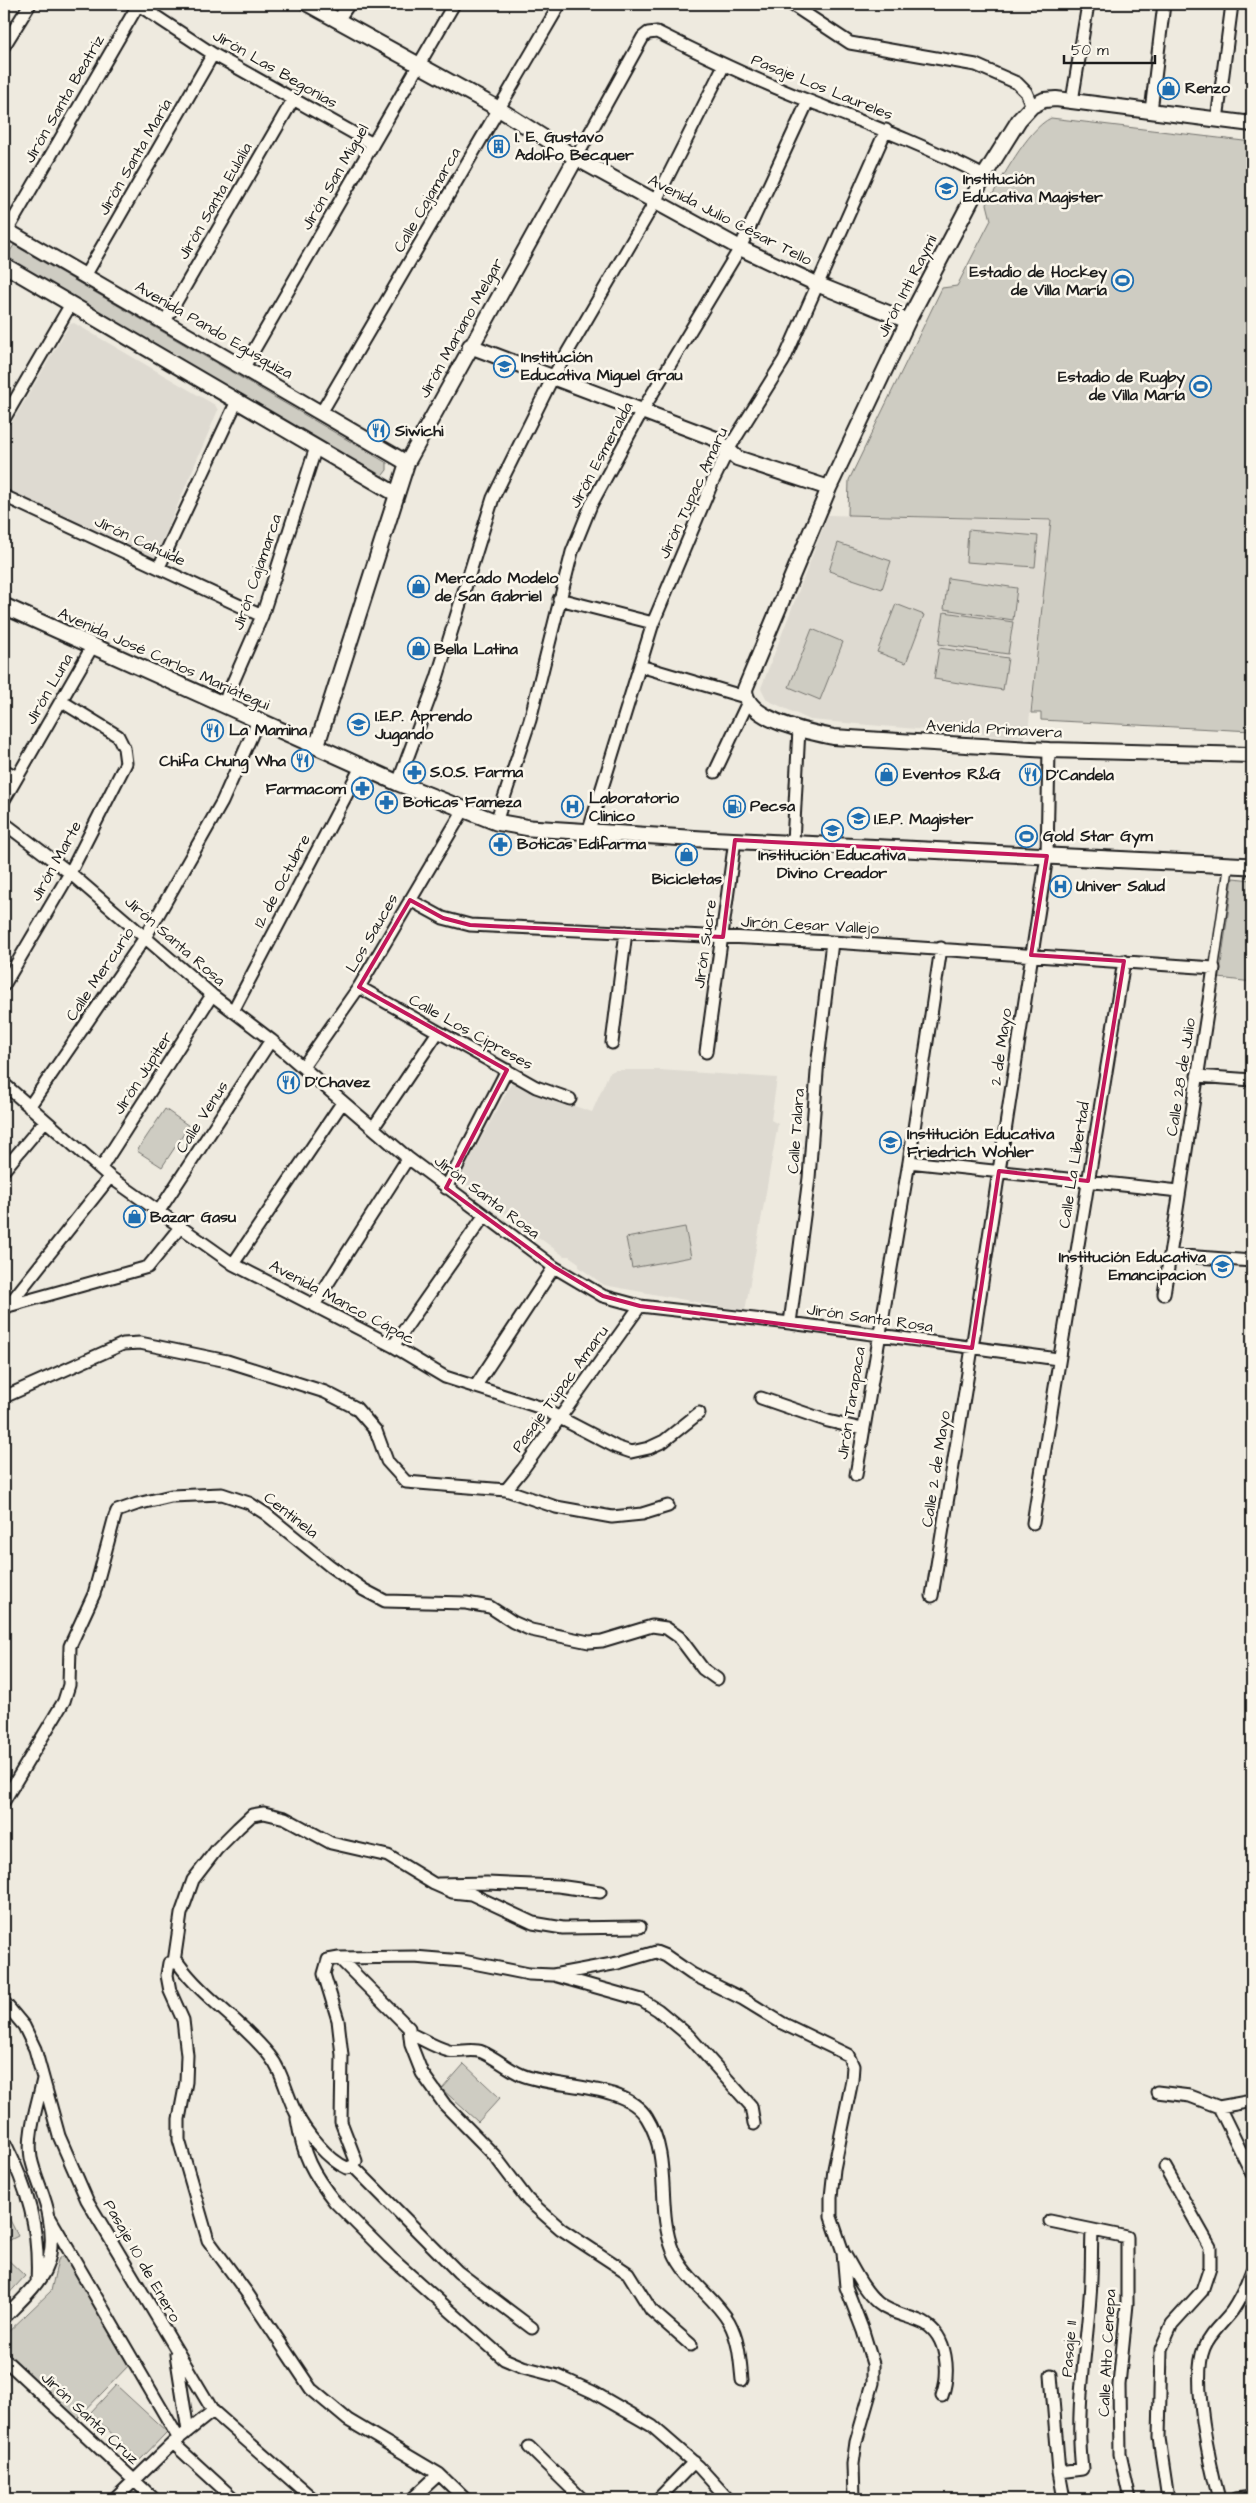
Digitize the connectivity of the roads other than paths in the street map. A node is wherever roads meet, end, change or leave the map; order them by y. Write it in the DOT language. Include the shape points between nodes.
graph roads {
  1 [pos="30,4"];
  2 [pos="137,4"];
  3 [pos="308,4"];
  4 [pos="349,4"];
  5 [pos="454,4"];
  6 [pos="560,4"];
  7 [pos="790,4"];
  8 [pos="1088,4"];
  9 [pos="1164,4"];
  10 [pos="1232,4"];
  11 [pos="338,20"];
  12 [pos="4,21"];
  13 [pos="14,28"];
  14 [pos="648,33"];
  15 [pos="4,46"];
  16 [pos="213,54"];
  17 [pos="419,64"];
  18 [pos="724,65"];
  19 [pos="294,98"];
  20 [pos="808,101"];
  21 [pos="1072,101"];
  22 [pos="1032,106"];
  23 [pos="499,110"];
  24 [pos="1151,111"];
  25 [pos="1217,120"];
  26 [pos="1252,124"];
  27 [pos="886,130"];
  28 [pos="373,144"];
  29 [pos="576,158"];
  30 [pos="984,176"];
  31 [pos="655,202"];
  32 [pos="5,232"];
  33 [pos="740,248"];
  34 [pos="4,265"];
  35 [pos="86,276"];
  36 [pos="819,285"];
  37 [pos="71,304"];
  38 [pos="165,321"];
  39 [pos="908,321"];
  40 [pos="470,346"];
  41 [pos="244,367"];
  42 [pos="553,378"];
  43 [pos="237,401"];
  44 [pos="642,411"];
  45 [pos="322,413"];
  46 [pos="4,420"];
  47 [pos="316,447"];
  48 [pos="728,450"];
  49 [pos="407,463"];
  50 [pos="829,488"];
  51 [pos="396,494"];
  52 [pos="4,496"];
  53 [pos="159,567"];
  54 [pos="559,599"];
  55 [pos="5,611"];
  56 [pos="262,616"];
  57 [pos="653,623"];
  58 [pos="92,647"];
  59 [pos="640,666"];
  60 [pos="747,699"];
  61 [pos="61,701"];
  62 [pos="223,705"];
  63 [pos="258,721"];
  64 [pos="799,729"];
  65 [pos="316,745"];
  66 [pos="1049,750"];
  67 [pos="1252,755"];
  68 [pos="360,766"];
  69 [pos="4,770"];
  70 [pos="715,772"];
  71 [pos="17,777"];
  72 [pos="398,783"];
  73 [pos="4,800"];
  74 [pos="463,811"];
  75 [pos="496,822"];
  76 [pos="4,823"];
  77 [pos="588,830"];
  78 [pos="735,840"];
  79 [pos="793,842"];
  80 [pos="1046,856"];
  81 [pos="1229,865"];
  82 [pos="1252,866"];
  83 [pos="70,873"];
  84 [pos="410,900"];
  85 [pos="626,932"];
  86 [pos="146,936"];
  87 [pos="723,937"];
  88 [pos="832,942"];
  89 [pos="941,948"];
  90 [pos="1031,955"];
  91 [pos="1124,961"];
  92 [pos="1214,968"];
  93 [pos="4,985"];
  94 [pos="359,987"];
  95 [pos="212,995"];
  96 [pos="233,1011"];
  97 [pos="438,1032"];
  98 [pos="271,1040"];
  99 [pos="612,1043"];
  100 [pos="706,1052"];
  101 [pos="303,1067"];
  102 [pos="506,1070"];
  103 [pos="1197,1076"];
  104 [pos="1252,1080"];
  105 [pos="4,1084"];
  106 [pos="570,1099"];
  107 [pos="342,1103"];
  108 [pos="29,1106"];
  109 [pos="45,1121"];
  110 [pos="373,1128"];
  111 [pos="408,1158"];
  112 [pos="909,1162"];
  113 [pos="101,1168"];
  114 [pos="4,1170"];
  115 [pos="999,1170"];
  116 [pos="110,1177"];
  117 [pos="1088,1181"];
  118 [pos="446,1188"];
  119 [pos="1180,1191"];
  120 [pos="159,1211"];
  121 [pos="484,1216"];
  122 [pos="181,1226"];
  123 [pos="1170,1255"];
  124 [pos="1252,1258"];
  125 [pos="233,1264"];
  126 [pos="554,1267"];
  127 [pos="1164,1294"];
  128 [pos="314,1305"];
  129 [pos="5,1306"];
  130 [pos="640,1306"];
  131 [pos="790,1323"];
  132 [pos="879,1336"];
  133 [pos="393,1346"];
  134 [pos="972,1348"];
  135 [pos="1058,1359"];
  136 [pos="475,1387"];
  137 [pos="4,1397"];
  138 [pos="761,1398"];
  139 [pos="699,1413"];
  140 [pos="559,1417"];
  141 [pos="862,1429"];
  142 [pos="856,1475"];
  143 [pos="506,1490"];
  144 [pos="668,1506"];
  145 [pos="1033,1523"];
  146 [pos="932,1596"];
  147 [pos="717,1680"];
  148 [pos="4,1801"];
  149 [pos="434,1884"];
  150 [pos="600,1892"];
  151 [pos="640,1927"];
  152 [pos="339,1958"];
  153 [pos="174,1962"];
  154 [pos="553,1975"];
  155 [pos="4,2002"];
  156 [pos="410,2034"];
  157 [pos="43,2075"];
  158 [pos="1156,2092"];
  159 [pos="1252,2102"];
  160 [pos="1219,2107"];
  161 [pos="296,2114"];
  162 [pos="754,2124"];
  163 [pos="4,2141"];
  164 [pos="353,2166"];
  165 [pos="1165,2167"];
  166 [pos="1252,2174"];
  167 [pos="49,2217"];
  168 [pos="1050,2222"];
  169 [pos="1092,2232"];
  170 [pos="843,2252"];
  171 [pos="1252,2270"];
  172 [pos="37,2283"];
  173 [pos="4,2318"];
  174 [pos="532,2328"];
  175 [pos="691,2345"];
  176 [pos="174,2347"];
  177 [pos="4,2359"];
  178 [pos="1051,2375"];
  179 [pos="742,2380"];
  180 [pos="942,2396"];
  181 [pos="213,2410"];
  182 [pos="188,2431"];
  183 [pos="176,2441"];
  184 [pos="529,2447"];
  185 [pos="694,2462"];
  186 [pos="1059,2472"];
  187 [pos="439,2474"];
  188 [pos="133,2481"];
  189 [pos="1252,2497"];
  190 [pos="115,2499"];
  191 [pos="154,2499"];
  192 [pos="234,2499"];
  193 [pos="313,2499"];
  194 [pos="412,2499"];
  195 [pos="464,2499"];
  196 [pos="582,2499"];
  197 [pos="658,2499"];
  198 [pos="728,2499"];
  199 [pos="854,2499"];
  200 [pos="1064,2499"];
  201 [pos="1130,2499"];
  202 [pos="1168,2499"];
  203 [pos="1219,2499"];
  204 [pos="1234,2499"];
  1 -- 13 [label="street"];
  2 -- 16 [label="street, Jirón Las Begonias"];
  2 -- 32 [label="street, Jirón Santa Beatriz"];
  3 -- 11 [label="street, Avenida Julio César Tello"];
  4 -- 11 [label="street"];
  5 -- 17 [label="street, Jirón San Miguel"];
  6 -- 23 [label="street, Calle Cajamarca"];
  7 -- 22 [label="street" via="850,43 976,65 1017,83 1026,92"];
  8 -- 21 [label="street"];
  9 -- 24 [label="street"];
  10 -- 25 [label="street"];
  11 -- 17 [label="street, Avenida Julio César Tello"];
  12 -- 13 [label="street"];
  13 -- 15 [label="street"];
  14 -- 18 [label="street, Pasaje Los Laureles" via="657,32"];
  14 -- 29 [label="street, Jirón Mariano Melgar" via="642,36"];
  16 -- 19 [label="street, Jirón Las Begonias"];
  16 -- 35 [label="street, Jirón Santa María"];
  17 -- 23 [label="street, Avenida Julio César Tello"];
  17 -- 28 [label="street, Jirón San Miguel"];
  18 -- 20 [label="street, Pasaje Los Laureles"];
  18 -- 31 [label="street"];
  19 -- 28 [label="street, Jirón Las Begonias"];
  19 -- 38 [label="street, Jirón Santa Eulalia"];
  20 -- 27 [label="street, Pasaje Los Laureles"];
  20 -- 33 [label="street, Jirón Esmeralda"];
  21 -- 22 [label="street" via="1044,100"];
  21 -- 24 [label="street"];
  22 -- 30 [label="street, Jirón Inti Raymi" via="1019,120"];
  23 -- 29 [label="street, Avenida Julio César Tello"];
  23 -- 45 [label="street, Calle Cajamarca"];
  24 -- 25 [label="street"];
  25 -- 26 [label="street"];
  27 -- 30 [label="street, Pasaje Los Laureles"];
  27 -- 36 [label="street, Jirón Tupac Amaru"];
  28 -- 41 [label="street, Jirón San Miguel"];
  29 -- 31 [label="street, Avenida Julio César Tello"];
  29 -- 40 [label="street, Jirón Mariano Melgar"];
  30 -- 39 [label="street, Jirón Inti Raymi"];
  31 -- 33 [label="street, Avenida Julio César Tello"];
  31 -- 42 [label="street"];
  32 -- 35 [label="street, Avenida Pando Egusquiza"];
  33 -- 36 [label="street, Avenida Julio César Tello"];
  33 -- 44 [label="street, Jirón Esmeralda"];
  34 -- 37 [label="street"];
  35 -- 38 [label="street, Avenida Pando Egusquiza"];
  36 -- 39 [label="street, Avenida Julio César Tello"];
  36 -- 48 [label="street, Jirón Tupac Amaru" via="784,360"];
  37 -- 43 [label="street"];
  37 -- 46 [label="street"];
  38 -- 41 [label="street, Avenida Pando Egusquiza"];
  39 -- 50 [label="street, Jirón Inti Raymi"];
  40 -- 42 [label="street"];
  40 -- 49 [label="street, Jirón Mariano Melgar"];
  41 -- 45 [label="street, Avenida Pando Egusquiza"];
  42 -- 44 [label="street"];
  42 -- 72 [label="street" via="493,498 437,678"];
  43 -- 47 [label="street"];
  43 -- 53 [label="street"];
  44 -- 48 [label="street" via="716,439"];
  44 -- 54 [label="street, Jirón Esmeralda" via="591,505 572,552"];
  45 -- 49 [label="street, Avenida Pando Egusquiza"];
  47 -- 51 [label="street"];
  47 -- 56 [label="street, Jirón Cajamarca"];
  48 -- 50 [label="street" via="737,458"];
  48 -- 57 [label="street, Jirón Tupac Amaru"];
  49 -- 51 [label="street, Jirón Mariano Melgar"];
  50 -- 60 [label="street, Jirón Inti Raymi" via="746,689"];
  51 -- 65 [label="street, Jirón Mariano Melgar"];
  52 -- 53 [label="street, Jirón Cahuide"];
  53 -- 56 [label="street, Jirón Cahuide"];
  54 -- 57 [label="street"];
  54 -- 75 [label="street, Jirón Esmeralda" via="530,720"];
  55 -- 58 [label="main road, Avenida José Carlos Mariátegui"];
  56 -- 62 [label="street, Jirón Cajamarca"];
  57 -- 59 [label="street, Jirón Tupac Amaru"];
  58 -- 61 [label="street, Jirón Luna"];
  58 -- 62 [label="main road, Avenida José Carlos Mariátegui"];
  59 -- 60 [label="street"];
  59 -- 77 [label="street, Jirón Tupac Amaru"];
  60 -- 64 [label="street, Avenida Primavera" via="757,711"];
  60 -- 70 [label="street"];
  61 -- 71 [label="street, Jirón Luna"];
  61 -- 83 [label="street, Jirón Marte" via="118,736 126,763"];
  62 -- 63 [label="main road, Avenida José Carlos Mariátegui"];
  63 -- 65 [label="main road, Avenida José Carlos Mariátegui"];
  63 -- 86 [label="street, Calle Mercurio" via="222,802"];
  64 -- 66 [label="street, Avenida Primavera" via="833,738"];
  64 -- 79 [label="street"];
  65 -- 68 [label="main road, Avenida José Carlos Mariátegui"];
  66 -- 67 [label="street, Avenida Primavera"];
  66 -- 80 [label="street, 2 de Mayo"];
  68 -- 72 [label="main road, Avenida José Carlos Mariátegui"];
  68 -- 96 [label="street, 12 de Octubre"];
  69 -- 71 [label="street"];
  71 -- 73 [label="street, Jirón Luna"];
  72 -- 74 [label="main road, Avenida José Carlos Mariátegui"];
  74 -- 75 [label="main road, Avenida José Carlos Mariátegui"];
  74 -- 84 [label="street, Los Sauces"];
  75 -- 77 [label="main road, Avenida José Carlos Mariátegui" via="530,828"];
  76 -- 83 [label="street, Jirón Santa Rosa"];
  77 -- 78 [label="main road, Avenida José Carlos Mariátegui"];
  78 -- 79 [label="main road, Avenida José Carlos Mariátegui"];
  78 -- 87 [label="street, Jirón Sucre"];
  79 -- 80 [label="main road, Avenida José Carlos Mariátegui"];
  80 -- 81 [label="main road, Avenida José Carlos Mariátegui"];
  80 -- 90 [label="street, 2 de Mayo"];
  81 -- 82 [label="main road, Avenida José Carlos Mariátegui"];
  81 -- 92 [label="street, Calle 28 de Julio"];
  83 -- 86 [label="street, Jirón Santa Rosa"];
  83 -- 93 [label="street, Jirón Marte"];
  84 -- 85 [label="street, Jirón Cesar Vallejo" via="443,918 470,925"];
  84 -- 94 [label="street, Los Sauces"];
  85 -- 87 [label="street, Jirón Cesar Vallejo"];
  85 -- 99 [label="street"];
  86 -- 95 [label="street, Jirón Santa Rosa"];
  86 -- 108 [label="street, Calle Mercurio"];
  87 -- 88 [label="street, Jirón Cesar Vallejo"];
  87 -- 100 [label="street, Jirón Sucre"];
  88 -- 89 [label="street, Jirón Cesar Vallejo"];
  88 -- 131 [label="street, Calle Talara" via="818,1059 809,1178"];
  89 -- 90 [label="street, Jirón Cesar Vallejo"];
  89 -- 112 [label="street"];
  90 -- 91 [label="street, Jirón Cesar Vallejo"];
  90 -- 115 [label="street, 2 de Mayo"];
  91 -- 92 [label="street, Jirón Cesar Vallejo"];
  91 -- 117 [label="street, Calle La Libertad"];
  92 -- 103 [label="street, Calle 28 de Julio"];
  94 -- 97 [label="street, Calle Los Cipreses"];
  94 -- 101 [label="street, Los Sauces"];
  95 -- 96 [label="street, Jirón Santa Rosa"];
  95 -- 113 [label="street, Jirón Júpiter"];
  96 -- 98 [label="street, Jirón Santa Rosa"];
  97 -- 102 [label="street, Calle Los Cipreses"];
  97 -- 110 [label="street"];
  98 -- 101 [label="street, Jirón Santa Rosa"];
  98 -- 120 [label="street, Calle Venus"];
  101 -- 107 [label="street, Jirón Santa Rosa"];
  102 -- 106 [label="street, Calle Los Cipreses" via="536,1087"];
  102 -- 118 [label="street"];
  103 -- 104 [label="street"];
  103 -- 119 [label="street, Calle 28 de Julio"];
  105 -- 108 [label="street, Avenida Manco Cápac"];
  107 -- 110 [label="street, Jirón Santa Rosa"];
  107 -- 125 [label="street"];
  108 -- 109 [label="street, Avenida Manco Cápac"];
  109 -- 113 [label="street, Avenida Manco Cápac"];
  109 -- 114 [label="street"];
  110 -- 111 [label="street, Jirón Santa Rosa"];
  111 -- 118 [label="street, Jirón Santa Rosa"];
  111 -- 128 [label="street"];
  112 -- 115 [label="street"];
  112 -- 132 [label="street"];
  113 -- 116 [label="street, Avenida Manco Cápac"];
  115 -- 117 [label="street"];
  115 -- 134 [label="street, 2 de Mayo"];
  116 -- 120 [label="street, Avenida Manco Cápac"];
  116 -- 129 [label="street"];
  117 -- 119 [label="street"];
  117 -- 135 [label="street, Calle La Libertad"];
  118 -- 121 [label="street, Jirón Santa Rosa"];
  119 -- 123 [label="street, Calle 28 de Julio"];
  120 -- 122 [label="street, Avenida Manco Cápac"];
  121 -- 126 [label="street, Jirón Santa Rosa"];
  121 -- 133 [label="street"];
  122 -- 125 [label="street, Avenida Manco Cápac"];
  122 -- 129 [label="street" via="148,1267"];
  123 -- 124 [label="street"];
  123 -- 127 [label="street, Calle 28 de Julio"];
  125 -- 128 [label="street, Avenida Manco Cápac"];
  126 -- 130 [label="street, Jirón Santa Rosa" via="603,1296"];
  126 -- 136 [label="street"];
  128 -- 133 [label="street, Avenida Manco Cápac"];
  130 -- 131 [label="street, Jirón Santa Rosa"];
  130 -- 140 [label="street, Pasaje Túpac Amaru"];
  131 -- 132 [label="street, Jirón Santa Rosa"];
  132 -- 134 [label="street, Jirón Santa Rosa"];
  132 -- 141 [label="street, Jirón Tarapaca"];
  133 -- 136 [label="street, Avenida Manco Cápac" via="445,1377"];
  134 -- 135 [label="street, Jirón Santa Rosa"];
  134 -- 146 [label="street, Calle 2 de Mayo"];
  135 -- 145 [label="street, Calle La Libertad"];
  136 -- 140 [label="street, Avenida Manco Cápac" via="539,1407"];
  137 -- 143 [label="street" via="98,1354 123,1344 140,1342 227,1361 325,1392 356,1408 376,1431 387,1461 406,1482"];
  138 -- 141 [label="street" via="811,1416"];
  139 -- 140 [label="street, Avenida Manco Cápac" via="664,1441 631,1452"];
  140 -- 143 [label="street, Pasaje Túpac Amaru"];
  141 -- 142 [label="street, Jirón Tarapaca"];
  143 -- 144 [label="street" via="556,1508 612,1517 642,1514"];
  147 -- 148 [label="street, Centinela" via="703,1669 679,1636 666,1628 652,1626 589,1642 531,1630 490,1607 466,1603 385,1601 330,1566 249,1503 222,1494 171,1496 117,1511 94,1594 70,1646 69,1686 64,1701"];
  149 -- 150 [label="street" via="558,1886"];
  149 -- 151 [label="street" via="452,1892 471,1894 533,1922 563,1928"];
  149 -- 153 [label="street" via="388,1856 331,1843 275,1814 252,1815 193,1880 181,1914"];
  152 -- 154 [label="street" via="414,1957"];
  152 -- 156 [label="street" via="386,2003 409,2028"];
  152 -- 164 [label="street" via="328,1960 324,1974 338,2020 342,2055 341,2122 354,2152 356,2161"];
  153 -- 161 [label="street" via="269,2055 281,2075"];
  153 -- 187 [label="street" via="166,1968 170,1991 183,2020 187,2055 179,2140 208,2240 310,2389 348,2420"];
  154 -- 162 [label="street" via="642,2000 658,2010 688,2035 751,2106"];
  154 -- 170 [label="street" via="656,1952 782,2023 848,2055 853,2066 852,2080 831,2196 831,2217"];
  155 -- 157 [label="street, Pasaje 10 de Enero" via="24,2026"];
  156 -- 175 [label="street" via="422,2073 445,2105 500,2162 528,2200 561,2229 628,2273 651,2310"];
  156 -- 179 [label="street" via="448,2050 480,2051 521,2075 574,2084 617,2096 635,2106 647,2118 659,2149 667,2229 674,2252 698,2288 729,2323 739,2348"];
  157 -- 167 [label="street" via="31,2156"];
  157 -- 176 [label="street, Pasaje 10 de Enero" via="58,2136 87,2200"];
  158 -- 160 [label="street" via="1190,2096"];
  159 -- 160 [label="street"];
  160 -- 166 [label="street"];
  161 -- 164 [label="street" via="335,2163 347,2168"];
  161 -- 185 [label="street" via="310,2168 335,2202 504,2359 558,2376 593,2392 652,2426"];
  163 -- 172 [label="street" via="28,2194 38,2257"];
  164 -- 174 [label="street" via="458,2272"];
  165 -- 202 [label="street" via="1210,2247 1210,2267 1202,2291 1172,2324 1161,2349 1159,2438"];
  167 -- 172 [label="street" via="51,2258"];
  167 -- 183 [label="street"];
  168 -- 169 [label="street"];
  169 -- 186 [label="street, Pasaje 11" via="1080,2408 1082,2468"];
  169 -- 201 [label="street, Calle Alto Cenepa" via="1127,2237 1128,2304 1119,2385 1120,2454"];
  170 -- 180 [label="street" via="868,2293 880,2304 925,2324 938,2338 947,2371"];
  170 -- 199 [label="street" via="846,2287 873,2364 873,2383 856,2442"];
  171 -- 203 [label="street" via="1233,2310 1204,2347 1200,2362 1207,2454"];
  172 -- 173 [label="street"];
  176 -- 181 [label="street, Pasaje 10 de Enero"];
  176 -- 182 [label="street"];
  177 -- 188 [label="street, Jirón Santa Cruz"];
  178 -- 186 [label="street"];
  181 -- 182 [label="street"];
  181 -- 193 [label="street, Pasaje 10 de Enero"];
  182 -- 183 [label="street"];
  183 -- 188 [label="street"];
  183 -- 192 [label="street"];
  184 -- 196 [label="street"];
  185 -- 197 [label="street"];
  185 -- 198 [label="street"];
  186 -- 200 [label="street"];
  187 -- 194 [label="street"];
  187 -- 195 [label="street"];
  188 -- 190 [label="street"];
  188 -- 191 [label="street, Jirón Santa Cruz"];
  189 -- 204 [label="street"];
}
